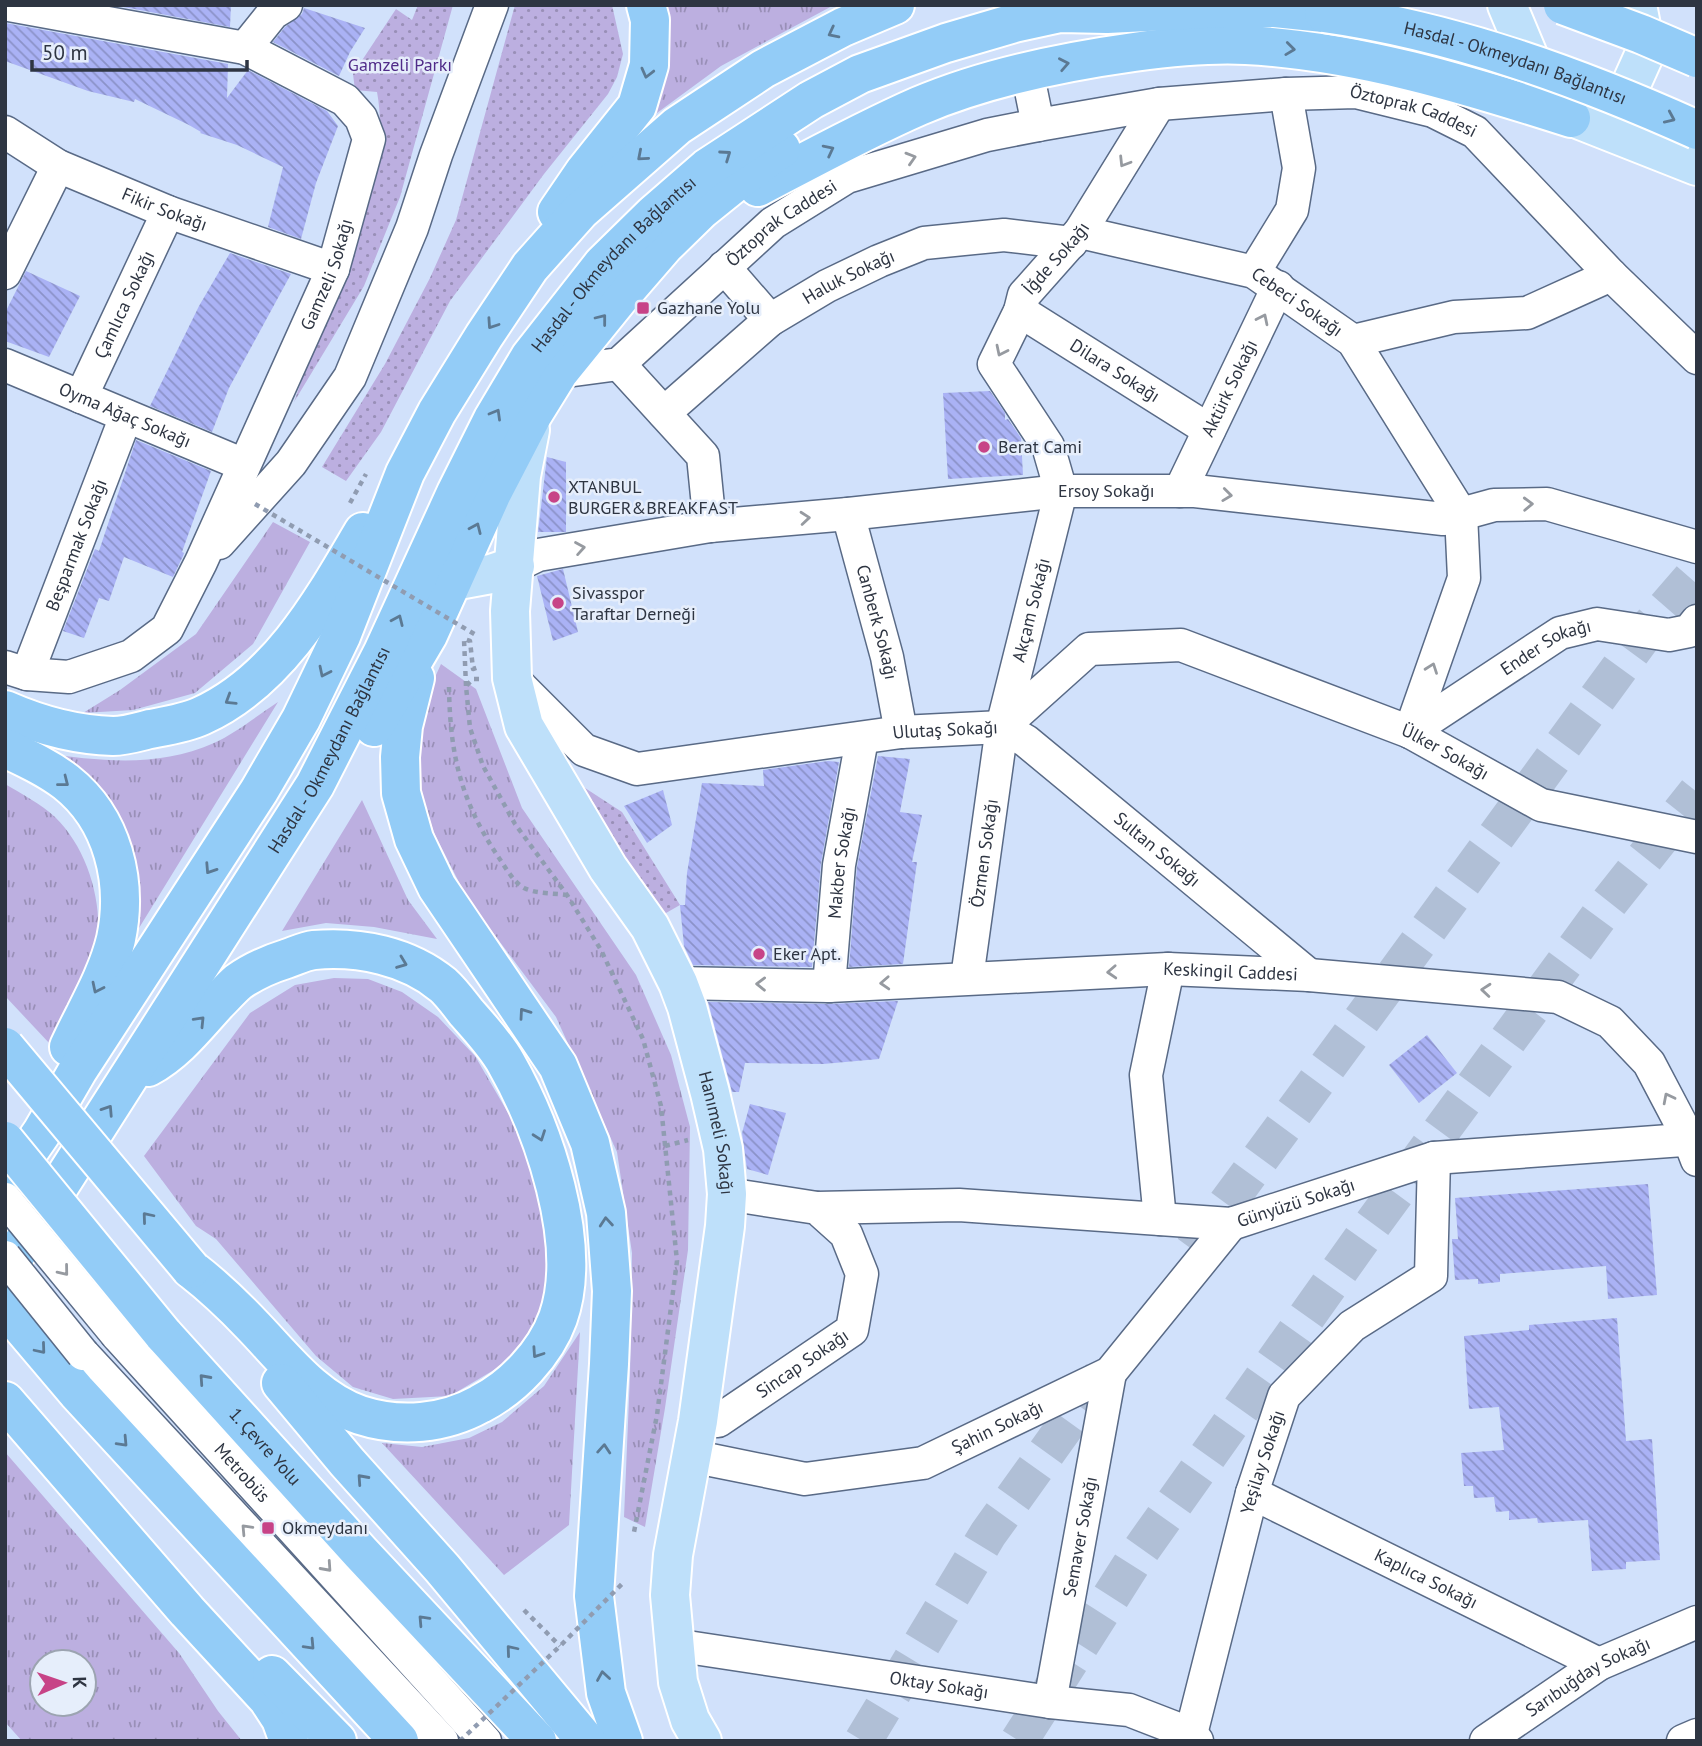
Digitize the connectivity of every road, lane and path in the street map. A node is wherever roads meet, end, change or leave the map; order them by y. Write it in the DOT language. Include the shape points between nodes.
graph roads {
  1 [pos="9,5"];
  2 [pos="492,5"];
  3 [pos="502,5"];
  4 [pos="646,5"];
  5 [pos="895,5"];
  6 [pos="1507,5"];
  7 [pos="1563,5"];
  8 [pos="1637,5"];
  9 [pos="1653,5"];
  10 [pos="276,8"];
  11 [pos="1107,13"];
  12 [pos="477,41"];
  13 [pos="245,48"];
  14 [pos="1697,58"];
  15 [pos="1697,66"];
  16 [pos="1027,71"];
  17 [pos="1286,94"];
  18 [pos="1160,104"];
  19 [pos="1571,118"];
  20 [pos="1038,125"];
  21 [pos="1697,130"];
  22 [pos="5,132"];
  23 [pos="58,166"];
  24 [pos="1697,166"];
  25 [pos="168,212"];
  26 [pos="1076,237"];
  27 [pos="664,246"];
  28 [pos="530,267"];
  29 [pos="724,267"];
  30 [pos="333,269"];
  31 [pos="5,274"];
  32 [pos="1611,275"];
  33 [pos="1266,279"];
  34 [pos="1020,311"];
  35 [pos="770,320"];
  36 [pos="1353,341"];
  37 [pos="1697,358"];
  38 [pos="619,364"];
  39 [pos="5,365"];
  40 [pos="559,372"];
  41 [pos="81,397"];
  42 [pos="664,413"];
  43 [pos="533,414"];
  44 [pos="126,416"];
  45 [pos="265,417"];
  46 [pos="1209,430"];
  47 [pos="311,435"];
  48 [pos="244,464"];
  49 [pos="405,473"];
  50 [pos="1061,491"];
  51 [pos="1180,491"];
  52 [pos="255,504"];
  53 [pos="848,514"];
  54 [pos="1461,514"];
  55 [pos="710,526"];
  56 [pos="1697,547"];
  57 [pos="201,562"];
  58 [pos="503,570"];
  59 [pos="453,581"];
  60 [pos="1694,629"];
  61 [pos="448,632"];
  62 [pos="476,635"];
  63 [pos="470,641"];
  64 [pos="16,671"];
  65 [pos="449,675"];
  66 [pos="492,681"];
  67 [pos="5,710"];
  68 [pos="1002,727"];
  69 [pos="901,732"];
  70 [pos="1410,732"];
  71 [pos="862,739"];
  72 [pos="5,748"];
  73 [pos="1697,837"];
  74 [pos="567,895"];
  75 [pos="1168,969"];
  76 [pos="1309,975"];
  77 [pos="967,978"];
  78 [pos="667,982"];
  79 [pos="829,986"];
  80 [pos="180,996"];
  81 [pos="5,1047"];
  82 [pos="128,1078"];
  83 [pos="42,1132"];
  84 [pos="702,1137"];
  85 [pos="5,1142"];
  86 [pos="665,1146"];
  87 [pos="1694,1146"];
  88 [pos="1434,1158"];
  89 [pos="5,1186"];
  90 [pos="717,1193"];
  91 [pos="5,1199"];
  92 [pos="817,1208"];
  93 [pos="1160,1219"];
  94 [pos="1231,1224"];
  95 [pos="5,1256"];
  96 [pos="191,1269"];
  97 [pos="5,1271"];
  98 [pos="5,1307"];
  99 [pos="1110,1373"];
  100 [pos="15,1413"];
  101 [pos="689,1432"];
  102 [pos="1252,1493"];
  103 [pos="640,1508"];
  104 [pos="109,1518"];
  105 [pos="622,1584"];
  106 [pos="521,1607"];
  107 [pos="1697,1622"];
  108 [pos="560,1646"];
  109 [pos="666,1646"];
  110 [pos="1599,1664"];
  111 [pos="1050,1702"];
  112 [pos="1697,1735"];
  113 [pos="1189,1738"];
  114 [pos="289,1741"];
  115 [pos="337,1741"];
  116 [pos="399,1741"];
  117 [pos="442,1741"];
  118 [pos="460,1741"];
  119 [pos="485,1741"];
  120 [pos="537,1741"];
  121 [pos="586,1741"];
  122 [pos="623,1741"];
  123 [pos="682,1741"];
  124 [pos="702,1741"];
  125 [pos="1486,1741"];
  126 [pos="1683,1741"];
  1 -- 13 [label="street, Gamzeli Sokağı"];
  2 -- 12 [label="street"];
  3 -- 12 [label="street"];
  4 -- 28 [label="highway, one-way" via="649,65 637,106 585,171"];
  5 -- 28 [label="highway, one-way" via="763,69 677,127 580,212"];
  6 -- 19 [label="main road" via="1545,96 1555,110"];
  7 -- 14 [label="highway, bridge"];
  8 -- 19 [label="main road" via="1646,51 1628,91 1597,115"];
  9 -- 15 [label="main road"];
  10 -- 13 [label="street"];
  11 -- 21 [label="highway, Hasdal - Okmeydanı Bağlantısı, one-way, bridge" via="1275,8 1404,27 1546,68"];
  11 -- 27 [label="highway" via="874,95 825,121 742,177"];
  80 -- 11 [label="highway, Hasdal - Okmeydanı Bağlantısı, one-way" via="315,785 493,419 530,357 603,264 707,168 860,74 1014,23 1060,13"];
  12 -- 47 [label="street" via="412,228 351,377"];
  13 -- 30 [label="street, Gamzeli Sokağı" via="345,100 362,118 369,139"];
  16 -- 19 [label="highway, one-way" via="1178,46 1243,45 1382,65 1470,85"];
  16 -- 20 [label="street"];
  27 -- 16 [label="highway, one-way" via="727,204 876,126 920,105"];
  17 -- 18 [label="street, Öztoprak Caddesi"];
  17 -- 32 [label="street, Öztoprak Caddesi" via="1356,92 1433,111 1475,132"];
  17 -- 33 [label="street, Aktürk Sokağı" via="1299,168 1292,210"];
  18 -- 20 [label="street, Öztoprak Caddesi"];
  18 -- 26 [label="street, İğde Sokağı, one-way"];
  19 -- 24 [label="main road"];
  29 -- 20 [label="street, Öztoprak Caddesi, one-way" via="773,223 847,177 987,135"];
  22 -- 23 [label="street, Fikir Sokağı"];
  23 -- 25 [label="street, Fikir Sokağı"];
  23 -- 31 [label="street"];
  25 -- 30 [label="street, Fikir Sokağı"];
  25 -- 41 [label="street, Çamlıca Sokağı"];
  26 -- 33 [label="street, Cebeci Sokağı"];
  26 -- 34 [label="street, İğde Sokağı" via="1024,295"];
  26 -- 35 [label="street, Haluk Sokağı" via="1004,235 924,243 827,286"];
  40 -- 27 [label="highway, one-way"];
  28 -- 49 [label="highway, one-way" via="437,412"];
  29 -- 35 [label="street"];
  29 -- 38 [label="street, Öztoprak Caddesi"];
  30 -- 45 [label="street, Gamzeli Sokağı"];
  32 -- 36 [label="street" via="1527,313 1454,317"];
  32 -- 37 [label="street, Öztoprak Caddesi"];
  33 -- 36 [label="street, Cebeci Sokağı"];
  46 -- 33 [label="street, Aktürk Sokağı, one-way"];
  34 -- 46 [label="street, Dilara Sokağı"];
  34 -- 50 [label="street, İğde Sokağı, one-way" via="994,364 1048,446"];
  35 -- 42 [label="street, Haluk Sokağı"];
  36 -- 54 [label="street, Cebeci Sokağı"];
  38 -- 40 [label="street"];
  38 -- 42 [label="street"];
  39 -- 41 [label="street, Oyma Ağaç Sokağı"];
  40 -- 43 [label="highway"];
  41 -- 44 [label="street, Oyma Ağaç Sokağı"];
  42 -- 55 [label="street" via="703,456"];
  43 -- 58 [label="main road, Hanımeli Sokağı"];
  59 -- 43 [label="highway, one-way"];
  44 -- 48 [label="street, Oyma Ağaç Sokağı"];
  44 -- 64 [label="street, Beşparmak Sokağı"];
  45 -- 47 [label="street" via="269,429 285,436"];
  45 -- 48 [label="street, Gamzeli Sokağı"];
  46 -- 51 [label="street, Aktürk Sokağı"];
  47 -- 52 [label="street"];
  48 -- 57 [label="street, Gamzeli Sokağı"];
  49 -- 67 [label="highway, one-way" via="376,510 295,638 236,697 199,717 115,736 70,732"];
  49 -- 83 [label="highway, one-way" via="341,636 301,719 260,791"];
  50 -- 51 [label="street, Ersoy Sokağı"];
  50 -- 53 [label="street, Ersoy Sokağı"];
  50 -- 68 [label="street, Akçam Sokağı"];
  51 -- 54 [label="street, Ersoy Sokağı, one-way" via="1443,519"];
  52 -- 57 [label="street"];
  52 -- 61 [label="path, bridge"];
  55 -- 53 [label="street, Ersoy Sokağı, one-way"];
  53 -- 69 [label="street, Canberk Sokağı" via="887,657"];
  54 -- 56 [label="street, Ersoy Sokağı, one-way" via="1494,505 1547,504"];
  70 -- 54 [label="street, Ülker Sokağı, one-way" via="1464,578"];
  58 -- 55 [label="street, Ersoy Sokağı, one-way" via="538,555"];
  57 -- 64 [label="street, Gamzeli Sokağı" via="167,629 131,656 69,677"];
  58 -- 59 [label="main road"];
  58 -- 66 [label="main road, Hanımeli Sokağı" via="510,611"];
  59 -- 61 [label="highway"];
  60 -- 70 [label="street, Ender Sokağı" via="1669,635 1597,624 1560,633"];
  61 -- 62 [label="path, bridge"];
  61 -- 80 [label="highway" via="396,686 326,815 247,932 220,964"];
  122 -- 61 [label="highway, one-way" via="606,1693 593,1596 611,1291 606,1213 590,1143 558,1066 437,887 414,839 401,793 403,726"];
  63 -- 66 [label="path" via="464,639"];
  65 -- 74 [label="path" via="450,728 458,779 480,830 516,882 527,890"];
  66 -- 71 [label="street, Ulutaş Sokağı" via="584,750 637,769"];
  66 -- 74 [label="path" via="470,728 483,766 515,824"];
  66 -- 78 [label="main road, Hanımeli Sokağı" via="650,927"];
  68 -- 69 [label="street, Ulutaş Sokağı"];
  68 -- 70 [label="street, Ulutaş Sokağı" via="1089,649 1181,645"];
  68 -- 76 [label="street, Sultan Sokağı" via="1026,741"];
  68 -- 77 [label="street, Özmen Sokağı"];
  69 -- 71 [label="street, Ulutaş Sokağı"];
  70 -- 73 [label="street, Ülker Sokağı" via="1541,805"];
  71 -- 79 [label="street, Makber Sokağı" via="839,865"];
  72 -- 83 [label="highway, one-way" via="67,783 89,805 107,832 117,866 116,939 64,1059"];
  74 -- 86 [label="path" via="601,950 643,1039 661,1106"];
  75 -- 76 [label="street, Keskingil Caddesi"];
  75 -- 77 [label="street, Keskingil Caddesi, one-way"];
  75 -- 93 [label="street" via="1146,1075"];
  87 -- 76 [label="street, Keskingil Caddesi, one-way" via="1649,1063 1610,1022 1558,997"];
  77 -- 79 [label="street, Keskingil Caddesi, one-way"];
  79 -- 78 [label="street, Keskingil Caddesi, one-way"];
  78 -- 84 [label="main road, Hanımeli Sokağı" via="668,1011"];
  78 -- 90 [label="main road, Hanımeli Sokağı" via="687,1007 710,1093 723,1149"];
  80 -- 82 [label="highway, Hasdal - Okmeydanı Bağlantısı"];
  96 -- 81 [label="highway, one-way, bridge"];
  82 -- 96 [label="highway, one-way" via="166,1057 237,982 272,964 311,951 340,949 374,953 410,965 443,985 505,1060 546,1153 566,1258 558,1319 535,1359 499,1394 433,1422 361,1415 327,1398"];
  97 -- 82 [label="highway, Hasdal - Okmeydanı Bağlantısı, one-way"];
  83 -- 89 [label="highway"];
  84 -- 86 [label="path"];
  84 -- 90 [label="main road, Hanımeli Sokağı"];
  120 -- 85 [label="highway, 1. Çevre Yolu, one-way, bridge" via="163,1334"];
  86 -- 103 [label="path" via="677,1261"];
  87 -- 88 [label="street, Günyüzü Sokağı"];
  88 -- 94 [label="street, Günyüzü Sokağı"];
  88 -- 102 [label="street, Yeşilay Sokağı" via="1431,1276 1352,1326 1284,1396"];
  90 -- 92 [label="street"];
  90 -- 101 [label="main road, Hanımeli Sokağı" via="725,1226"];
  91 -- 119 [label="street, Metrobüs, one-way, bridge" via="117,1335"];
  92 -- 93 [label="street, Günyüzü Sokağı" via="959,1206"];
  92 -- 101 [label="street, Sincap Sokağı" via="846,1234 862,1274 852,1330 718,1421"];
  93 -- 94 [label="street, Günyüzü Sokağı"];
  94 -- 99 [label="street, Şahin Sokağı"];
  117 -- 95 [label="street, Metrobüs, one-way, bridge" via="83,1354"];
  121 -- 96 [label="highway, one-way" via="330,1442"];
  98 -- 116 [label="highway, one-way" via="77,1392"];
  99 -- 101 [label="street, Şahin Sokağı" via="923,1463 805,1479"];
  99 -- 111 [label="street, Semaver Sokağı"];
  100 -- 104 [label="highway"];
  101 -- 109 [label="main road, Hanımeli Sokağı"];
  102 -- 110 [label="street, Kaplıca Sokağı"];
  102 -- 113 [label="street, Yeşilay Sokağı"];
  104 -- 114 [label="highway" via="268,1699"];
  104 -- 115 [label="highway" via="159,1562"];
  105 -- 108 [label="path, bridge"];
  106 -- 108 [label="path"];
  107 -- 110 [label="street, Sarıbuğday Sokağı"];
  108 -- 118 [label="path, bridge"];
  109 -- 111 [label="street, Oktay Sokağı"];
  109 -- 123 [label="main road, Hanımeli Sokağı" via="675,1727"];
  109 -- 124 [label="main road, Hanımeli Sokağı" via="690,1720"];
  110 -- 125 [label="street, Sarıbuğday Sokağı"];
  111 -- 113 [label="street, Oktay Sokağı" via="1129,1710"];
  112 -- 126 [label="street"];
}
